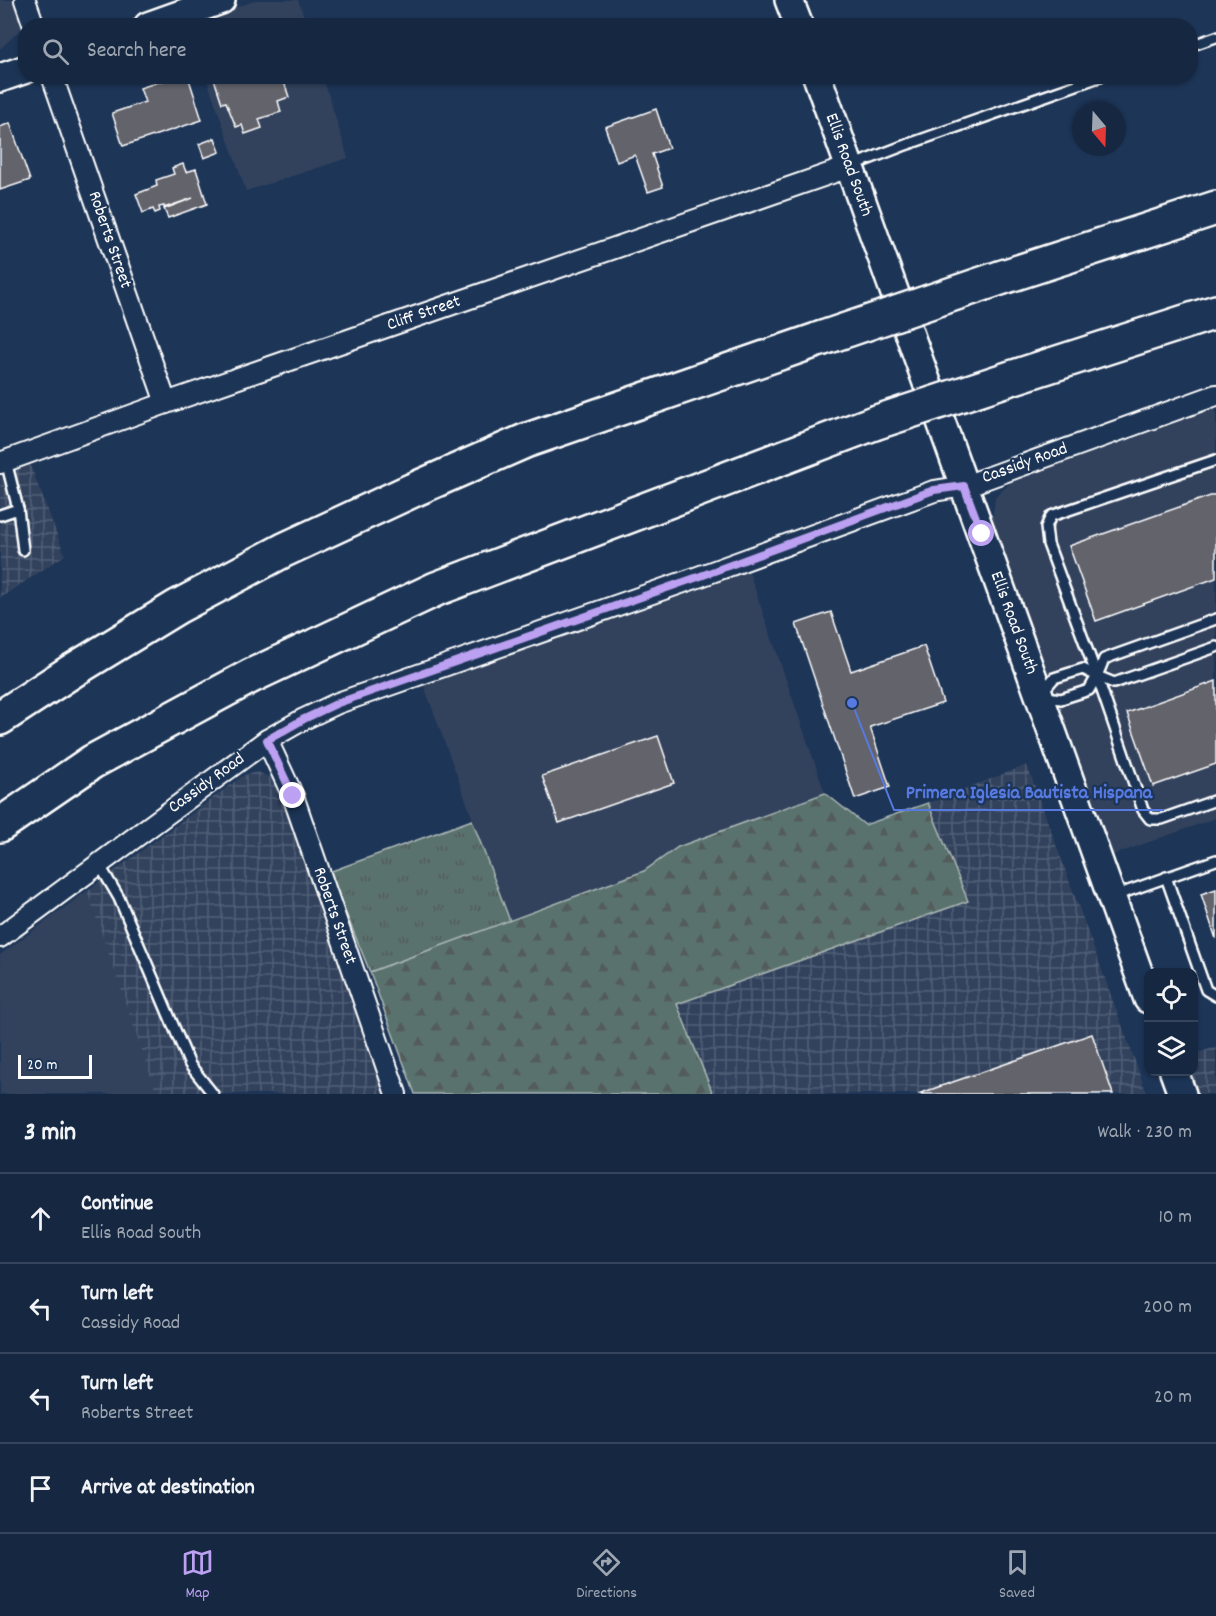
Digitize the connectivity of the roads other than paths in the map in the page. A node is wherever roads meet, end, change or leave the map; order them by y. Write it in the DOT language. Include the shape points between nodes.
graph roads {
  1 [pos="25,0"];
  2 [pos="221,0"];
  3 [pos="789,0"];
  4 [pos="31,18"];
  5 [pos="170,18"];
  6 [pos="796,18"];
  7 [pos="1216,37"];
  8 [pos="1198,43"];
  9 [pos="18,72"];
  10 [pos="0,78"];
  11 [pos="55,84"];
  12 [pos="820,84"];
  13 [pos="1079,84"];
  14 [pos="849,167"];
  15 [pos="1216,208"];
  16 [pos="1216,312"];
  17 [pos="1216,395"];
  18 [pos="166,404"];
  19 [pos="1216,460"];
  20 [pos="3,462"];
  21 [pos="964,486"];
  22 [pos="18,509"];
  23 [pos="0,515"];
  24 [pos="23,550"];
  25 [pos="1216,619"];
  26 [pos="1216,647"];
  27 [pos="1097,676"];
  28 [pos="1039,696"];
  29 [pos="0,718"];
  30 [pos="267,740"];
  31 [pos="1216,800"];
  32 [pos="0,825"];
  33 [pos="1216,860"];
  34 [pos="99,864"];
  35 [pos="1166,877"];
  36 [pos="1112,897"];
  37 [pos="0,937"];
  38 [pos="1144,985"];
  39 [pos="1216,996"];
  40 [pos="1176,1076"];
  41 [pos="213,1094"];
  42 [pos="396,1094"];
  43 [pos="1182,1094"];
  1 -- 4 [label="street"];
  2 -- 5 [label="street"];
  3 -- 6 [label="street"];
  7 -- 8 [label="lane"];
  9 -- 10 [label="street"];
  11 -- 18 [label="street, Roberts Street"];
  12 -- 14 [label="street, Ellis Road South"];
  13 -- 14 [label="lane"];
  14 -- 18 [label="street, Cliff Street"];
  14 -- 21 [label="street, Ellis Road South"];
  15 -- 29 [label="highway, bridge" via="525,441 284,550 177,607"];
  16 -- 32 [label="highway, bridge" via="874,423 436,588 251,676 92,762"];
  17 -- 21 [label="street, Cassidy Road"];
  18 -- 20 [label="street, Cliff Street"];
  19 -- 27 [label="lane" via="1051,516 1046,527 1048,544"];
  20 -- 22 [label="lane"];
  21 -- 28 [label="street, Ellis Road South"];
  21 -- 30 [label="street, Cassidy Road" via="934,490 338,703"];
  22 -- 23 [label="lane"];
  22 -- 24 [label="lane"];
  25 -- 27 [label="lane" via="1104,659"];
  26 -- 27 [label="lane" via="1113,683"];
  27 -- 28 [label="lane" via="1089,690 1061,699"];
  27 -- 28 [label="lane" via="1083,669 1054,678"];
  27 -- 31 [label="lane" via="1143,810 1150,819 1162,819"];
  28 -- 36 [label="street, Ellis Road South"];
  30 -- 34 [label="street, Cassidy Road"];
  30 -- 42 [label="street, Roberts Street" via="293,796"];
  33 -- 35 [label="lane"];
  34 -- 37 [label="street, Cassidy Road"];
  34 -- 41 [label="lane" via="119,898 190,1065"];
  35 -- 36 [label="lane"];
  35 -- 39 [label="lane" via="1206,990"];
  36 -- 38 [label="street, Ellis Road South"];
  40 -- 43 [label="street"];
}
